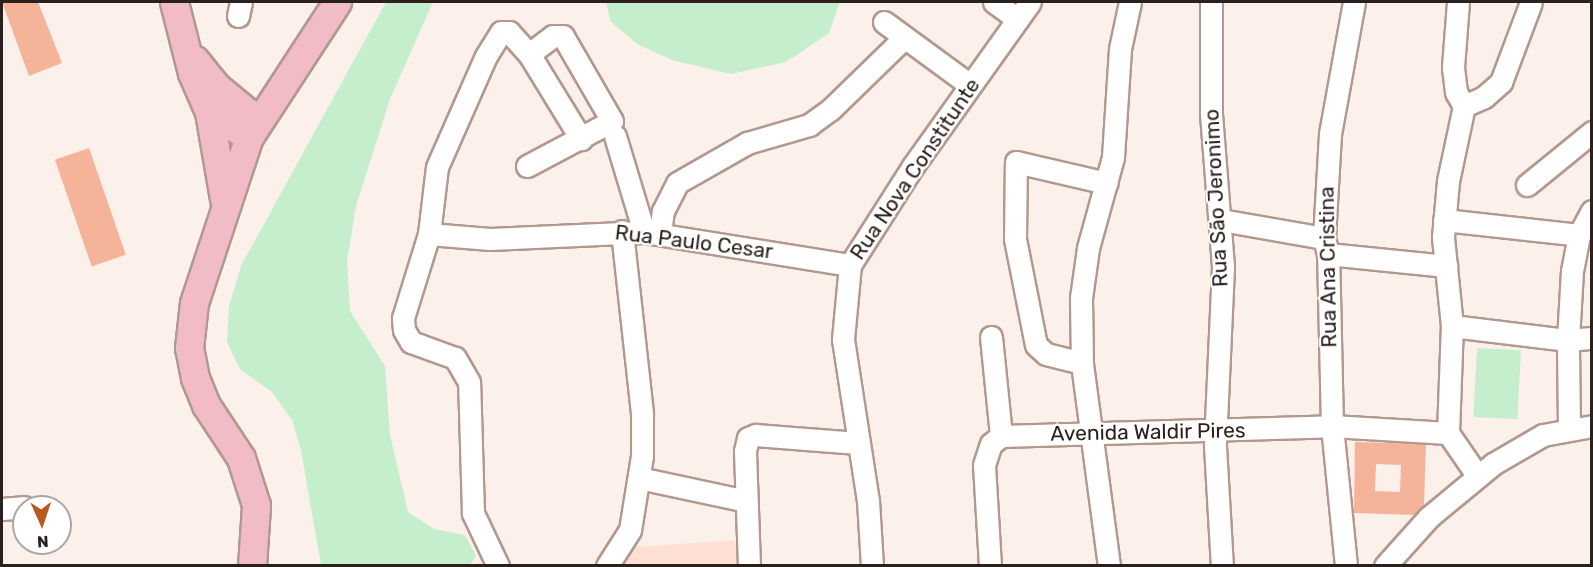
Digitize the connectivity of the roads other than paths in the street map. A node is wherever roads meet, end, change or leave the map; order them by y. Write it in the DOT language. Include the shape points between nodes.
graph roads {
  1 [pos="174,2"];
  2 [pos="337,2"];
  3 [pos="994,2"];
  4 [pos="1030,2"];
  5 [pos="1130,2"];
  6 [pos="1211,2"];
  7 [pos="1354,2"];
  8 [pos="1458,2"];
  9 [pos="1531,2"];
  10 [pos="1017,19"];
  11 [pos="884,22"];
  12 [pos="904,38"];
  13 [pos="530,54"];
  14 [pos="970,85"];
  15 [pos="280,89"];
  16 [pos="217,103"];
  17 [pos="1464,106"];
  18 [pos="254,129"];
  19 [pos="613,130"];
  20 [pos="1592,132"];
  21 [pos="581,139"];
  22 [pos="527,165"];
  23 [pos="1107,183"];
  24 [pos="1527,185"];
  25 [pos="224,202"];
  26 [pos="1592,211"];
  27 [pos="1221,220"];
  28 [pos="1444,220"];
  29 [pos="622,231"];
  30 [pos="652,233"];
  31 [pos="429,234"];
  32 [pos="1579,236"];
  33 [pos="1326,246"];
  34 [pos="850,266"];
  35 [pos="1446,266"];
  36 [pos="1452,326"];
  37 [pos="991,337"];
  38 [pos="1592,338"];
  39 [pos="1568,340"];
  40 [pos="1082,363"];
  41 [pos="1332,426"];
  42 [pos="1592,426"];
  43 [pos="1569,428"];
  44 [pos="1215,431"];
  45 [pos="1093,433"];
  46 [pos="1448,433"];
  47 [pos="1001,436"];
  48 [pos="857,443"];
  49 [pos="1477,475"];
  50 [pos="639,478"];
  51 [pos="746,501"];
  52 [pos="252,566"];
  53 [pos="498,566"];
  54 [pos="607,566"];
  55 [pos="749,566"];
  56 [pos="872,566"];
  57 [pos="990,566"];
  58 [pos="1109,566"];
  59 [pos="1222,566"];
  60 [pos="1346,566"];
  61 [pos="1385,566"];
  1 -- 16 [label="main road" via="184,40"];
  2 -- 15 [label="main road"];
  3 -- 10 [label="street"];
  4 -- 10 [label="street, Rua Nova Constitunte"];
  5 -- 23 [label="street" via="1120,49 1117,124"];
  6 -- 27 [label="street, Rua São Jeronimo" via="1211,114"];
  7 -- 33 [label="street, Rua Ana Cristina" via="1330,134"];
  8 -- 17 [label="street" via="1452,60 1456,92"];
  9 -- 17 [label="street" via="1501,82 1484,97"];
  10 -- 14 [label="street, Rua Nova Constitunte"];
  11 -- 12 [label="street"];
  12 -- 14 [label="street"];
  12 -- 30 [label="street" via="814,121 747,143 677,183"];
  13 -- 19 [label="street" via="554,36 563,36 611,117"];
  13 -- 21 [label="street"];
  13 -- 31 [label="street" via="509,32 501,32 486,56 437,167"];
  14 -- 34 [label="street, Rua Nova Constitunte"];
  15 -- 16 [label="main road"];
  15 -- 18 [label="main road"];
  16 -- 18 [label="main road"];
  16 -- 25 [label="main road"];
  17 -- 28 [label="street"];
  18 -- 25 [label="main road"];
  19 -- 21 [label="street"];
  19 -- 30 [label="street"];
  20 -- 24 [label="street"];
  21 -- 22 [label="street"];
  23 -- 40 [label="street" via="1082,283"];
  23 -- 40 [label="street" via="1016,162 1015,239 1036,345 1046,354"];
  25 -- 52 [label="main road" via="194,303 189,348 199,392 241,458 252,484 257,523"];
  26 -- 32 [label="street"];
  27 -- 33 [label="street"];
  27 -- 44 [label="street, Rua São Jeronimo" via="1223,267"];
  28 -- 32 [label="street"];
  28 -- 35 [label="street"];
  29 -- 30 [label="street, Rua Paulo Cesar"];
  29 -- 31 [label="street, Rua Paulo Cesar" via="490,239"];
  29 -- 50 [label="street" via="642,413"];
  30 -- 34 [label="street, Rua Paulo Cesar"];
  31 -- 53 [label="street" via="409,295 404,330 411,342 455,358 469,382 473,513"];
  32 -- 39 [label="street" via="1572,272"];
  33 -- 35 [label="street"];
  33 -- 41 [label="street, Rua Ana Cristina"];
  34 -- 48 [label="street, Rua Nova Constitunte" via="843,339"];
  35 -- 36 [label="street"];
  36 -- 39 [label="street"];
  36 -- 46 [label="street"];
  37 -- 47 [label="street"];
  38 -- 39 [label="street"];
  39 -- 43 [label="street"];
  40 -- 45 [label="street"];
  41 -- 44 [label="street, Avenida Waldir Pires"];
  41 -- 46 [label="street, Avenida Waldir Pires"];
  41 -- 60 [label="street, Rua Ana Cristina"];
  42 -- 43 [label="street"];
  43 -- 49 [label="street" via="1518,448"];
  44 -- 45 [label="street, Avenida Waldir Pires"];
  44 -- 59 [label="street, Rua São Jeronimo"];
  45 -- 47 [label="street, Avenida Waldir Pires"];
  45 -- 58 [label="street"];
  46 -- 49 [label="street"];
  47 -- 57 [label="street" via="991,444 984,465"];
  48 -- 51 [label="street" via="751,435 745,446"];
  48 -- 56 [label="street, Rua Nova Constitunte" via="868,501"];
  49 -- 61 [label="street" via="1429,517"];
  50 -- 51 [label="street"];
  50 -- 54 [label="street" via="630,530"];
  51 -- 55 [label="street"];
}
